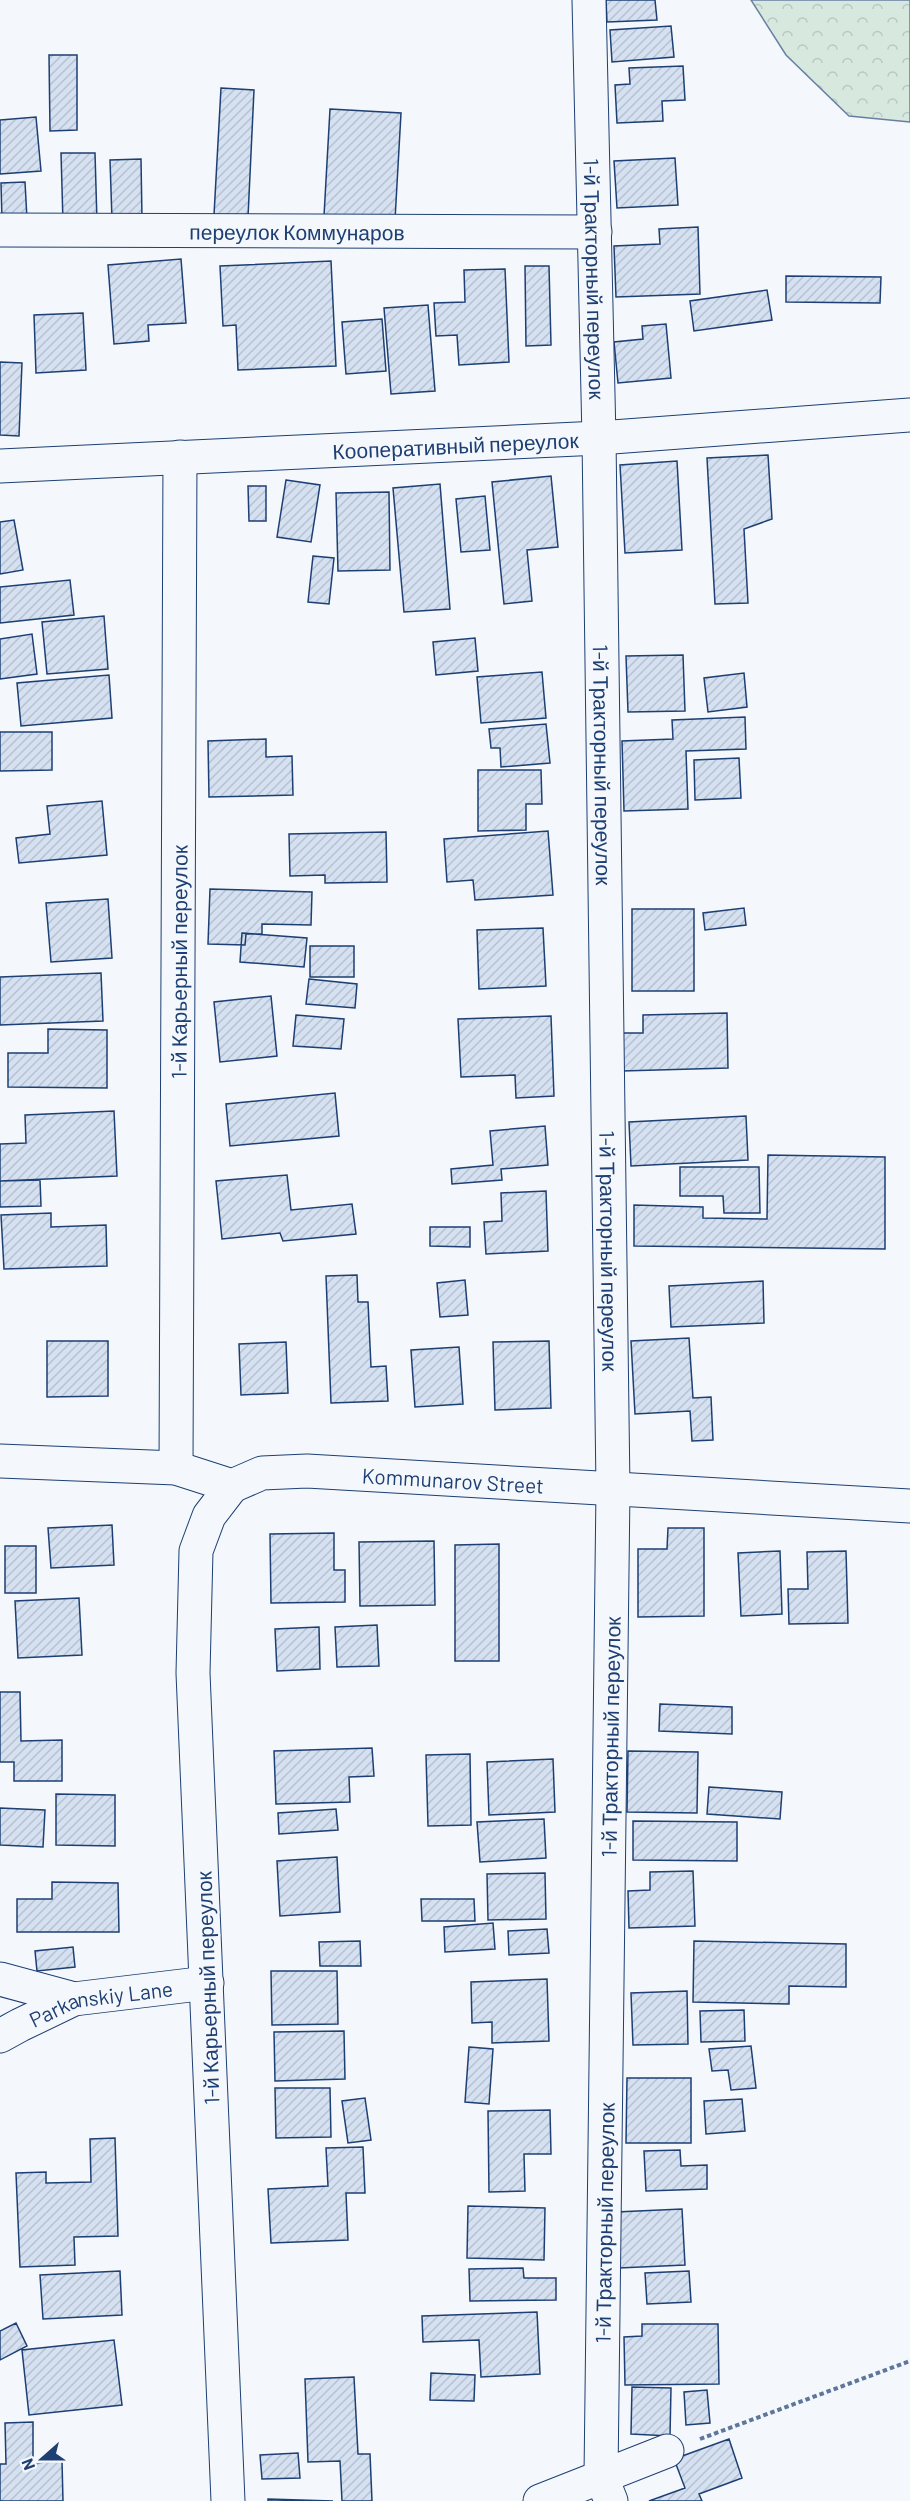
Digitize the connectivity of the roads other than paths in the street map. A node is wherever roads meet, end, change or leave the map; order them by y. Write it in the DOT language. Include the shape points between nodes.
graph roads {
  1 [pos="589,0"];
  2 [pos="0,230"];
  3 [pos="595,232"];
  4 [pos="910,415"];
  5 [pos="599,438"];
  6 [pos="180,457"];
  7 [pos="0,466"];
  8 [pos="0,1461"];
  9 [pos="176,1468"];
  10 [pos="232,1486"];
  11 [pos="613,1489"];
  12 [pos="910,1506"];
  13 [pos="0,1979"];
  14 [pos="207,1983"];
  15 [pos="74,2000"];
  16 [pos="0,2036"];
  17 [pos="666,2451"];
  18 [pos="606,2488"];
  19 [pos="228,2501"];
  20 [pos="540,2501"];
  1 -- 3 [label="street, 1-й Тракторный переулок"];
  2 -- 3 [label="street, переулок Коммунаров"];
  3 -- 5 [label="street, 1-й Тракторный переулок"];
  4 -- 5 [label="street, Кооперативный переулок"];
  5 -- 6 [label="street, Кооперативный переулок"];
  5 -- 11 [label="street, 1-й Тракторный переулок"];
  6 -- 7 [label="street, Кооперативный переулок"];
  6 -- 9 [label="street, 1-й Карьерный переулок"];
  8 -- 9 [label="street"];
  9 -- 10 [label="street"];
  10 -- 11 [label="street, Kommunarov Street" via="262,1473 307,1471"];
  10 -- 14 [label="street, 1-й Карьерный переулок" via="209,1516 196,1551 193,1673"];
  11 -- 12 [label="street, Kommunarov Street"];
  11 -- 18 [label="street, 1-й Тракторный переулок"];
  13 -- 15 [label="street"];
  14 -- 15 [label="street, Parkanskiy Lane"];
  14 -- 19 [label="street, 1-й Карьерный переулок"];
  15 -- 16 [label="street, Parkanskiy Lane"];
  17 -- 18 [label="street"];
  18 -- 20 [label="street"];
}
